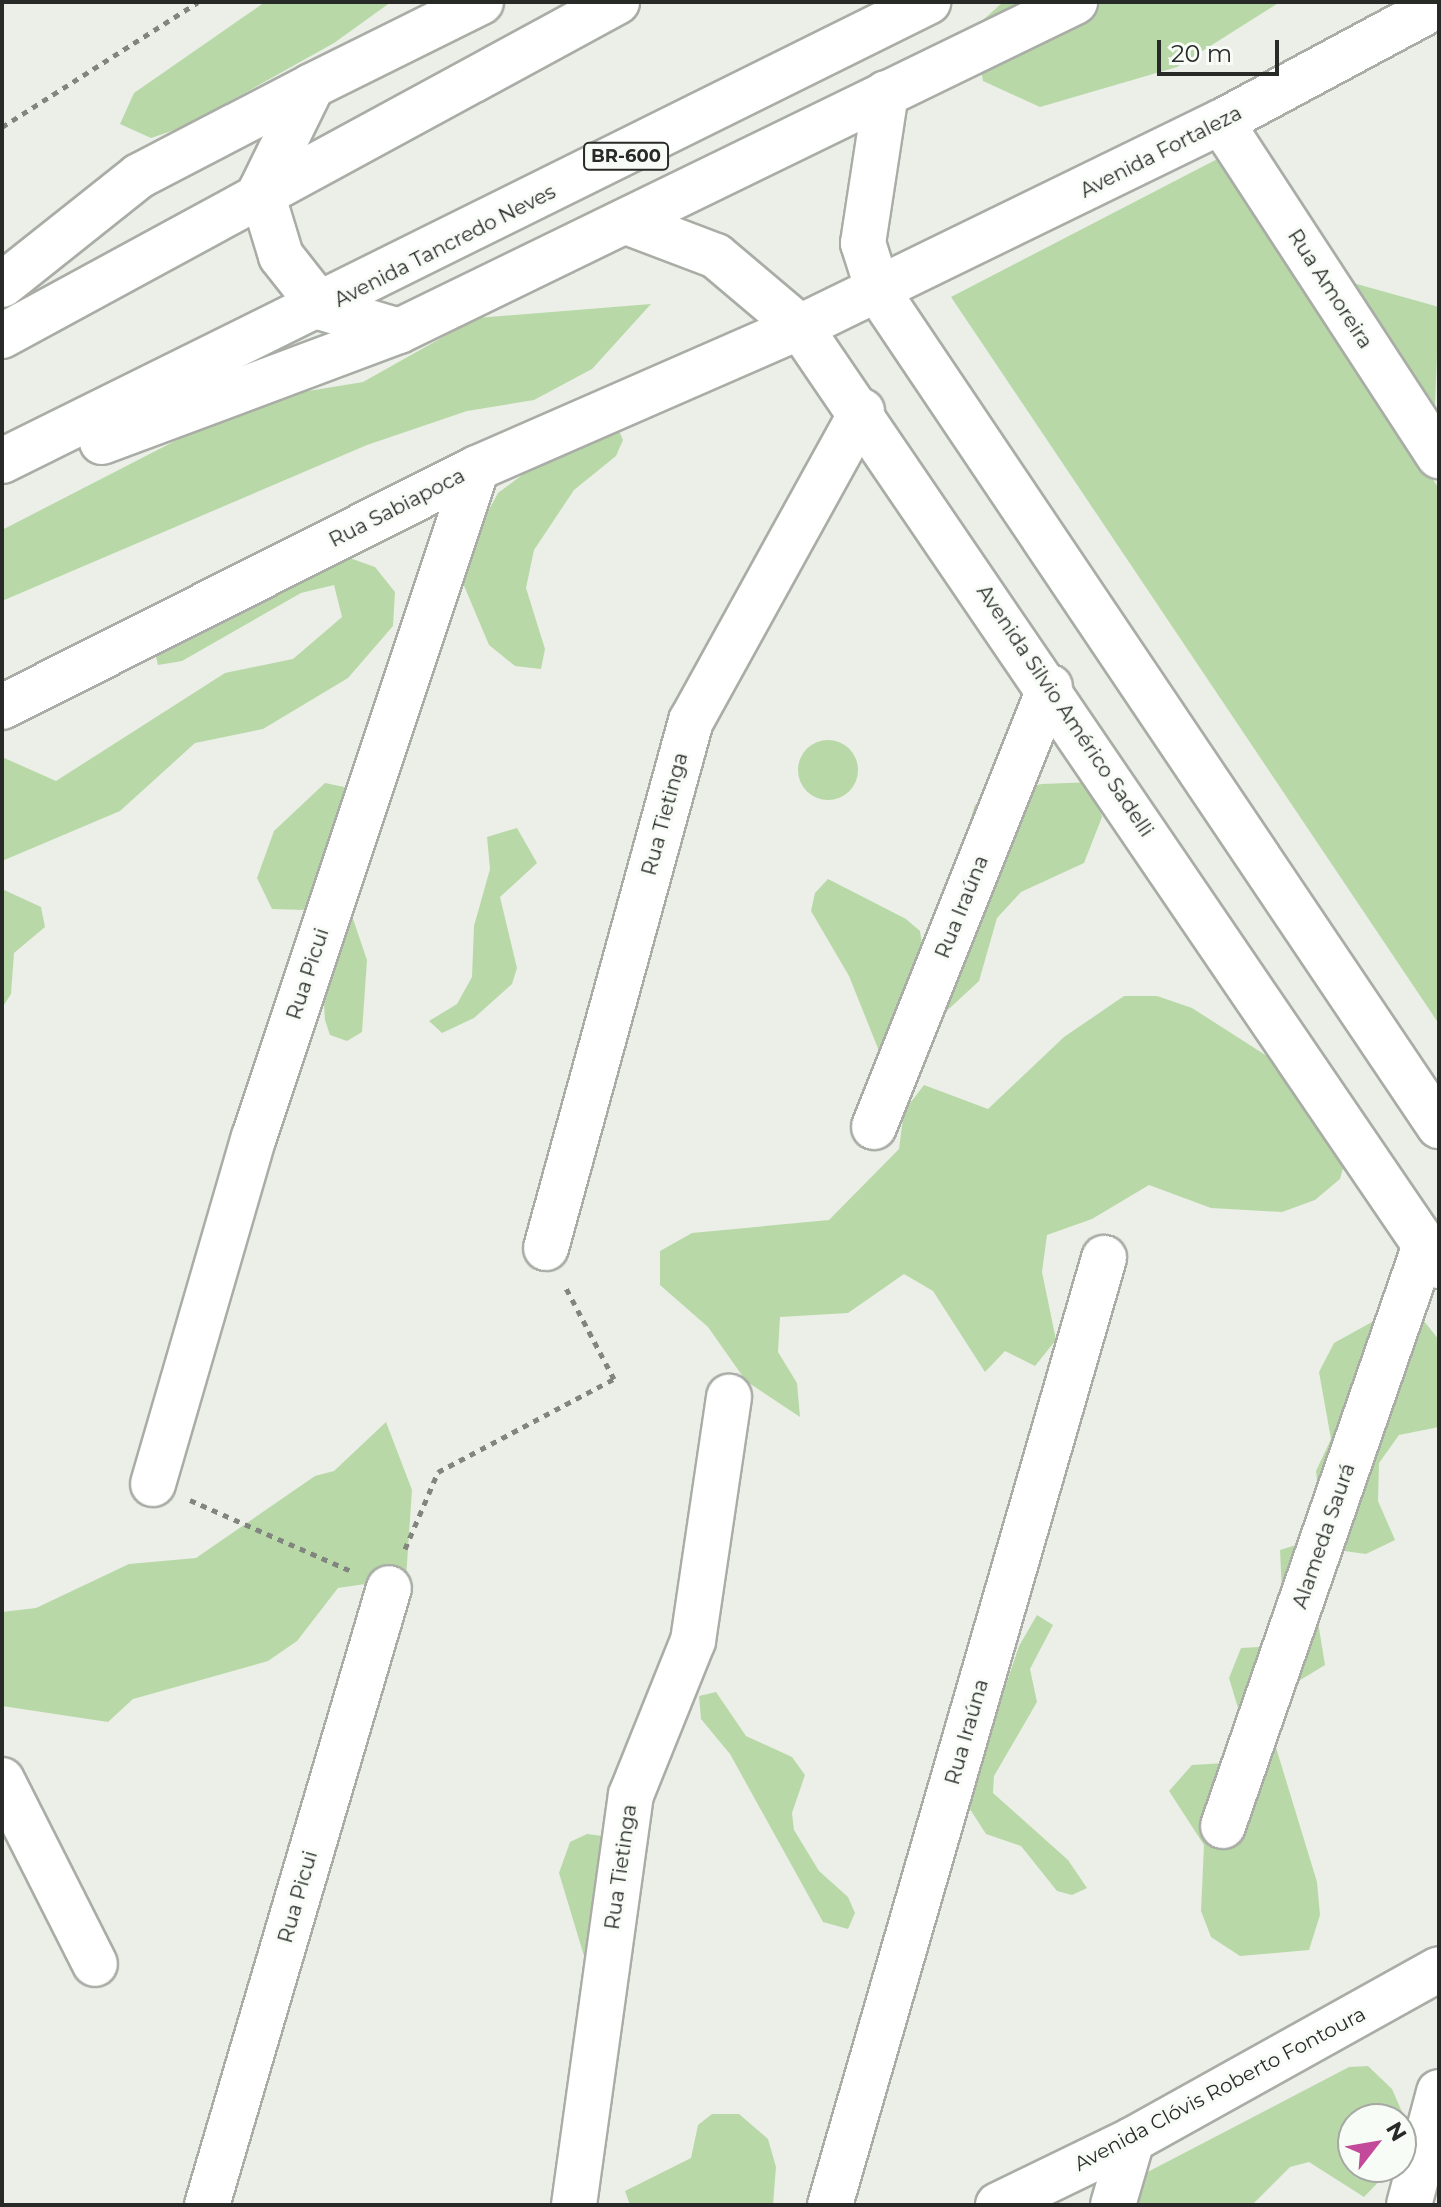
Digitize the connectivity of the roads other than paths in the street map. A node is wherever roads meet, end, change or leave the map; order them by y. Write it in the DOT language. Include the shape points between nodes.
graph roads {
  1 [pos="481,2"];
  2 [pos="617,2"];
  3 [pos="928,2"];
  4 [pos="1075,2"];
  5 [pos="1439,5"];
  6 [pos="312,86"];
  7 [pos="886,93"];
  8 [pos="1221,122"];
  9 [pos="261,190"];
  10 [pos="629,223"];
  11 [pos="2,285"];
  12 [pos="879,293"];
  13 [pos="322,308"];
  14 [pos="800,327"];
  15 [pos="399,331"];
  16 [pos="2,336"];
  17 [pos="862,411"];
  18 [pos="1439,456"];
  19 [pos="2,461"];
  20 [pos="477,468"];
  21 [pos="2,479"];
  22 [pos="1050,687"];
  23 [pos="2,707"];
  24 [pos="1439,1126"];
  25 [pos="874,1127"];
  26 [pos="546,1248"];
  27 [pos="1432,1256"];
  28 [pos="1104,1258"];
  29 [pos="729,1397"];
  30 [pos="153,1484"];
  31 [pos="389,1588"];
  32 [pos="2,1780"];
  33 [pos="1223,1826"];
  34 [pos="95,1964"];
  35 [pos="1439,1969"];
  36 [pos="1439,2092"];
  37 [pos="1132,2140"];
  38 [pos="207,2205"];
  39 [pos="574,2205"];
  40 [pos="830,2205"];
  41 [pos="998,2205"];
  42 [pos="1113,2205"];
  43 [pos="1409,2205"];
  1 -- 6 [label="street"];
  2 -- 9 [label="street"];
  3 -- 13 [label="street, Avenida Tancredo Neves / BR-600"];
  4 -- 7 [label="street"];
  5 -- 8 [label="street, Avenida Fortaleza"];
  6 -- 9 [label="street"];
  6 -- 11 [label="street" via="139,176"];
  7 -- 10 [label="street"];
  7 -- 12 [label="street" via="863,243"];
  8 -- 12 [label="street, Avenida Fortaleza"];
  8 -- 18 [label="street, Rua Amoreira"];
  9 -- 13 [label="street" via="281,256"];
  9 -- 16 [label="street"];
  10 -- 14 [label="street, Avenida Silvio Américo Sadelli" via="716,256"];
  10 -- 15 [label="street"];
  12 -- 14 [label="street, Avenida Fortaleza"];
  12 -- 24 [label="street"];
  13 -- 15 [label="street"];
  13 -- 19 [label="street, Avenida Tancredo Neves / BR-600"];
  14 -- 17 [label="street, Avenida Silvio Américo Sadelli"];
  14 -- 20 [label="street, Rua Sabiapoca"];
  15 -- 21 [label="street"];
  17 -- 22 [label="street, Avenida Silvio Américo Sadelli"];
  17 -- 26 [label="street, Rua Tietinga" via="691,721"];
  20 -- 23 [label="street, Rua Sabiapoca"];
  20 -- 30 [label="street, Rua Picui" via="249,1152"];
  22 -- 25 [label="street, Rua Iraúna"];
  22 -- 27 [label="street, Avenida Silvio Américo Sadelli"];
  27 -- 33 [label="street, Alameda Saurá"];
  28 -- 40 [label="street, Rua Iraúna"];
  29 -- 39 [label="street, Rua Tietinga" via="693,1641 631,1795"];
  31 -- 38 [label="street, Rua Picui"];
  32 -- 34 [label="street"];
  35 -- 37 [label="street, Avenida Clóvis Roberto Fontoura"];
  36 -- 43 [label="street"];
  37 -- 41 [label="street, Avenida Clóvis Roberto Fontoura"];
  37 -- 42 [label="street"];
}
